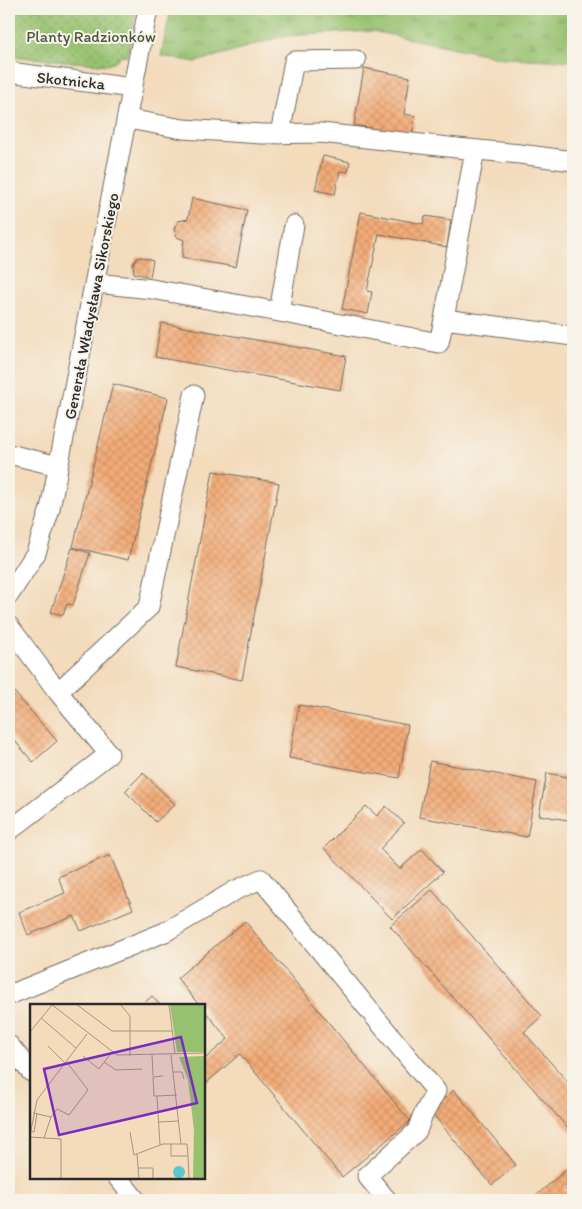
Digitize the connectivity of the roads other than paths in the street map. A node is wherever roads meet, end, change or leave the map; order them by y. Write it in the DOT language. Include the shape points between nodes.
graph roads {
  1 [pos="148,9"];
  2 [pos="356,60"];
  3 [pos="9,72"];
  4 [pos="133,88"];
  5 [pos="128,119"];
  6 [pos="280,134"];
  7 [pos="476,150"];
  8 [pos="573,161"];
  9 [pos="294,225"];
  10 [pos="95,283"];
  11 [pos="279,312"];
  12 [pos="444,319"];
  13 [pos="573,336"];
  14 [pos="194,395"];
  15 [pos="9,454"];
  16 [pos="58,466"];
  17 [pos="9,595"];
  18 [pos="9,626"];
  19 [pos="58,692"];
  20 [pos="9,831"];
  21 [pos="9,995"];
  22 [pos="9,1045"];
  23 [pos="30,1071"];
  24 [pos="119,1179"];
  25 [pos="136,1200"];
  26 [pos="388,1200"];
  1 -- 4 [label="street, Generała Władysława Sikorskiego"];
  2 -- 6 [label="street" via="294,61"];
  3 -- 4 [label="street, Skotnicka"];
  4 -- 5 [label="street, Generała Władysława Sikorskiego"];
  5 -- 6 [label="street" via="183,130"];
  5 -- 10 [label="street, Generała Władysława Sikorskiego"];
  6 -- 7 [label="street" via="321,133"];
  7 -- 8 [label="street"];
  7 -- 12 [label="street"];
  9 -- 11 [label="street"];
  10 -- 11 [label="street" via="152,289"];
  10 -- 16 [label="street, Generała Władysława Sikorskiego"];
  11 -- 12 [label="street" via="439,343"];
  12 -- 13 [label="street"];
  14 -- 19 [label="street" via="149,607"];
  15 -- 16 [label="street"];
  16 -- 17 [label="street, Generała Władysława Sikorskiego" via="44,532 36,553"];
  18 -- 19 [label="street"];
  19 -- 20 [label="street" via="109,754"];
  21 -- 26 [label="street" via="165,932 261,879 436,1091 417,1131 367,1176"];
  22 -- 23 [label="street"];
  24 -- 25 [label="street"];
}
